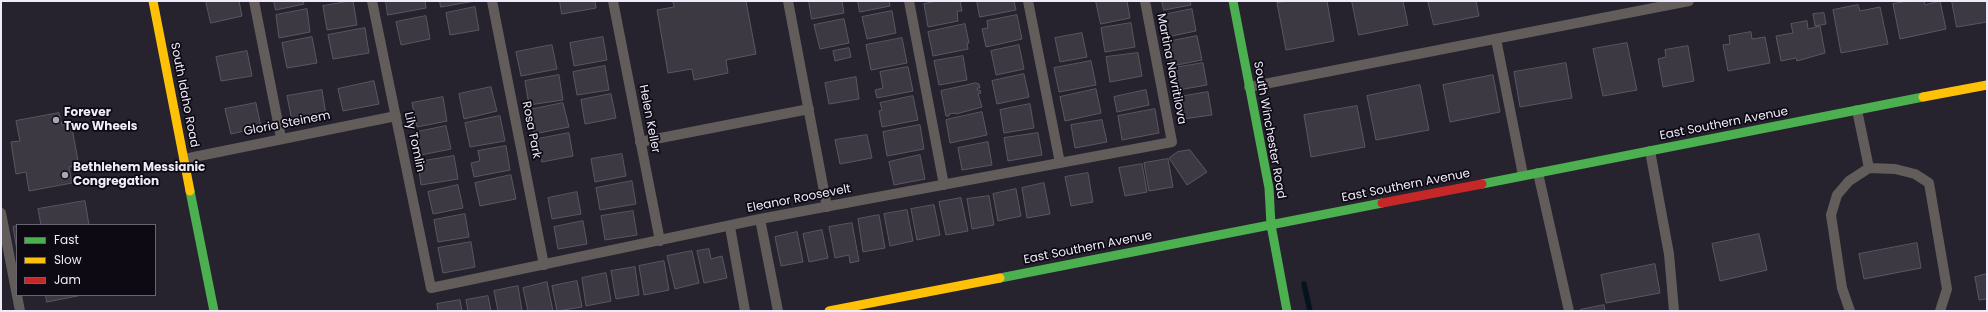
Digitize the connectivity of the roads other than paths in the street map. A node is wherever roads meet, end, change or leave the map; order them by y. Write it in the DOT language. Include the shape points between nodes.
graph roads {
  1 [pos="153,1"];
  2 [pos="254,1"];
  3 [pos="372,1"];
  4 [pos="492,1"];
  5 [pos="613,1"];
  6 [pos="788,1"];
  7 [pos="909,1"];
  8 [pos="1028,1"];
  9 [pos="1145,1"];
  10 [pos="1233,1"];
  11 [pos="1689,1"];
  12 [pos="1496,39"];
  13 [pos="1987,85"];
  14 [pos="1249,88"];
  15 [pos="809,109"];
  16 [pos="1857,110"];
  17 [pos="396,116"];
  18 [pos="281,138"];
  19 [pos="640,142"];
  20 [pos="1172,142"];
  21 [pos="1650,151"];
  22 [pos="184,159"];
  23 [pos="1060,163"];
  24 [pos="1869,168"];
  25 [pos="1538,173"];
  26 [pos="1523,176"];
  27 [pos="944,185"];
  28 [pos="828,207"];
  29 [pos="1,213"];
  30 [pos="760,219"];
  31 [pos="1271,225"];
  32 [pos="730,227"];
  33 [pos="660,241"];
  34 [pos="544,265"];
  35 [pos="431,288"];
  36 [pos="16,290"];
  37 [pos="17,296"];
  38 [pos="20,311"];
  39 [pos="214,311"];
  40 [pos="745,311"];
  41 [pos="778,311"];
  42 [pos="829,311"];
  43 [pos="1287,311"];
  44 [pos="1569,311"];
  45 [pos="1674,311"];
  46 [pos="1850,311"];
  47 [pos="1940,311"];
  1 -- 22 [label="main road, South Idaho Road"];
  2 -- 18 [label="lane"];
  3 -- 17 [label="lane, Lily Tomlin"];
  4 -- 34 [label="lane, Rosa Park"];
  5 -- 19 [label="lane, Helen Keller"];
  6 -- 15 [label="lane"];
  7 -- 27 [label="lane"];
  8 -- 23 [label="lane"];
  9 -- 20 [label="lane, Martina Navritilova"];
  10 -- 14 [label="main road, South Winchester Road"];
  11 -- 12 [label="lane"];
  12 -- 14 [label="lane"];
  12 -- 26 [label="lane"];
  13 -- 16 [label="main road, East Southern Avenue"];
  14 -- 31 [label="main road, South Winchester Road" via="1269,188"];
  15 -- 19 [label="lane"];
  15 -- 28 [label="lane"];
  16 -- 21 [label="main road, East Southern Avenue"];
  16 -- 24 [label="lane"];
  17 -- 18 [label="lane, Gloria Steinem"];
  17 -- 35 [label="lane, Lily Tomlin"];
  18 -- 22 [label="lane, Gloria Steinem"];
  19 -- 33 [label="lane, Helen Keller"];
  20 -- 23 [label="lane, Eleanor Roosevelt"];
  21 -- 25 [label="main road, East Southern Avenue"];
  21 -- 45 [label="lane" via="1669,254"];
  22 -- 39 [label="main road, South Idaho Road"];
  23 -- 27 [label="lane, Eleanor Roosevelt"];
  24 -- 46 [label="lane" via="1849,181 1837,195 1831,215 1842,288"];
  24 -- 47 [label="lane" via="1902,170 1915,174 1928,183 1947,289"];
  25 -- 26 [label="main road, East Southern Avenue"];
  25 -- 44 [label="lane"];
  26 -- 31 [label="main road, East Southern Avenue"];
  27 -- 28 [label="lane, Eleanor Roosevelt"];
  28 -- 30 [label="lane, Eleanor Roosevelt"];
  29 -- 36 [label="lane"];
  30 -- 32 [label="lane, Eleanor Roosevelt"];
  30 -- 41 [label="lane"];
  31 -- 42 [label="main road, East Southern Avenue"];
  31 -- 43 [label="main road, South Winchester Road"];
  32 -- 33 [label="lane, Eleanor Roosevelt"];
  32 -- 40 [label="lane"];
  33 -- 34 [label="lane, Eleanor Roosevelt"];
  34 -- 35 [label="lane, Eleanor Roosevelt"];
  37 -- 38 [label="lane"];
}
